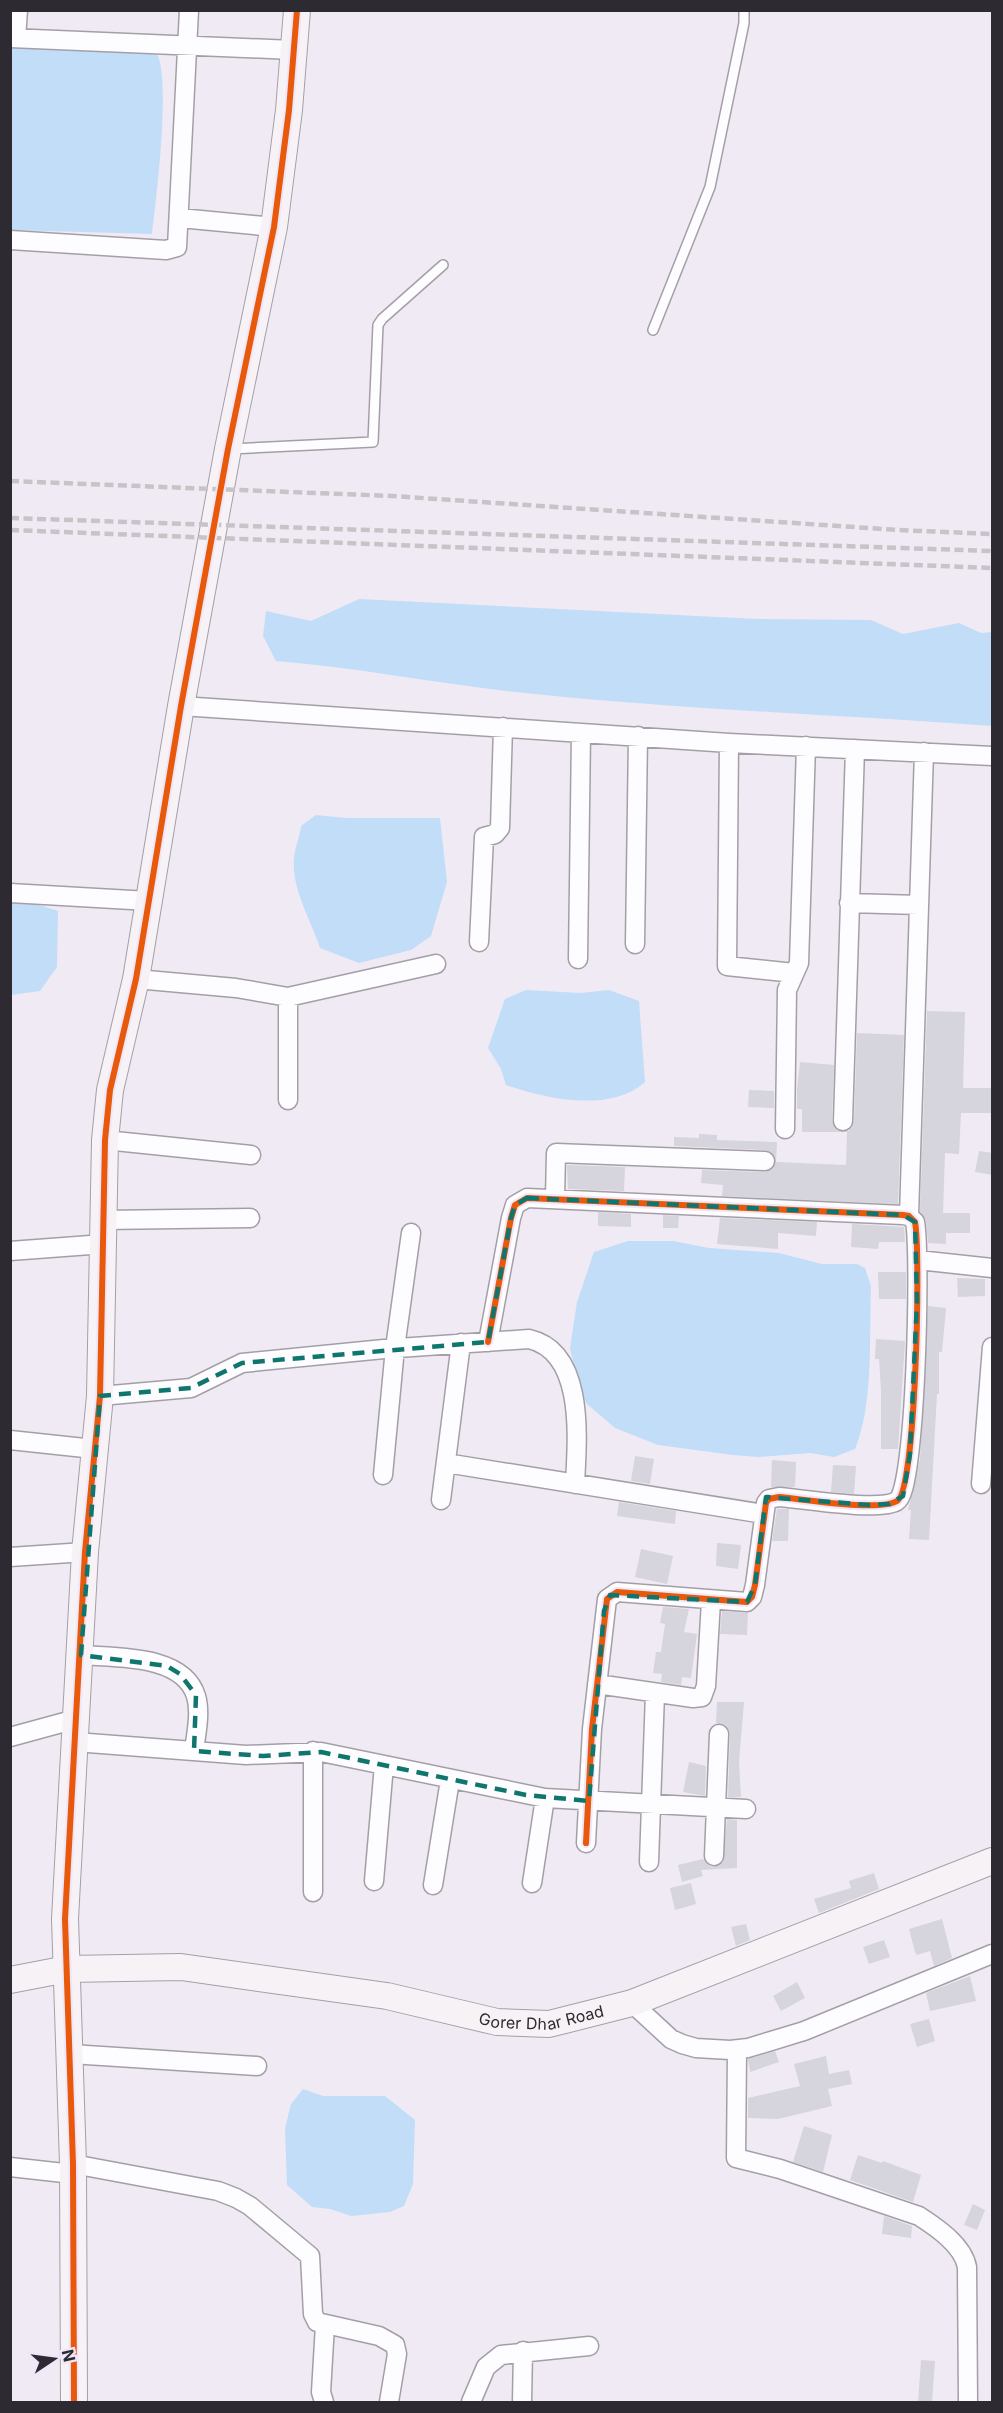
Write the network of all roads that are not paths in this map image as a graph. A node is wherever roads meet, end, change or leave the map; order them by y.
1 (18, 10) edge
2 (189, 10) edge
3 (297, 10) edge
4 (744, 10) edge
5 (13, 38) edge
6 (187, 45) junction
7 (293, 50) junction
8 (180, 218) junction
9 (274, 227) junction
10 (10, 240) edge
11 (443, 265) dead end
12 (653, 330) dead end
13 (228, 449) junction
14 (181, 706) junction
15 (503, 727) junction
16 (580, 733) junction
17 (638, 736) junction
18 (729, 743) junction
19 (806, 746) junction
20 (855, 749) junction
21 (924, 752) junction
22 (993, 756) edge
23 (10, 893) edge
24 (149, 901) junction
25 (849, 903) junction
26 (919, 905) junction
27 (479, 942) dead end
28 (635, 944) dead end
29 (579, 959) dead end
30 (436, 964) dead end
31 (794, 974) junction
32 (136, 979) junction
33 (288, 997) junction
34 (288, 1100) dead end
35 (843, 1121) dead end
36 (785, 1129) dead end
37 (105, 1140) junction
38 (251, 1155) dead end
39 (765, 1161) dead end
40 (555, 1198) junction
41 (909, 1216) junction
42 (250, 1218) dead end
43 (103, 1232) junction
44 (411, 1233) dead end
45 (10, 1251) edge
46 (918, 1260) junction
47 (993, 1268) edge
48 (488, 1341) junction
49 (461, 1343) junction
50 (993, 1347) edge
51 (394, 1348) junction
52 (992, 1352) edge
53 (100, 1396) junction
54 (10, 1440) edge
55 (94, 1449) junction
56 (446, 1463) junction
57 (383, 1475) dead end
58 (575, 1484) junction
59 (981, 1484) dead end
60 (441, 1500) dead end
61 (764, 1514) junction
62 (85, 1552) junction
63 (10, 1557) edge
64 (711, 1601) junction
65 (81, 1654) junction
66 (597, 1684) junction
67 (655, 1693) junction
68 (76, 1730) junction
69 (719, 1734) dead end
70 (10, 1737) edge
71 (194, 1751) junction
72 (313, 1751) junction
73 (384, 1765) junction
74 (450, 1780) junction
75 (545, 1798) junction
76 (589, 1801) junction
77 (653, 1804) junction
78 (715, 1807) junction
79 (746, 1809) dead end
80 (586, 1844) dead end
81 (714, 1856) dead end
82 (993, 1861) edge
83 (649, 1862) dead end
84 (374, 1881) dead end
85 (532, 1883) dead end
86 (433, 1885) dead end
87 (312, 1892) dead end
88 (993, 1954) edge
89 (67, 1969) junction
90 (10, 1980) edge
91 (632, 2003) junction
92 (737, 2050) junction
93 (71, 2055) junction
94 (257, 2066) dead end
95 (10, 2167) edge
96 (73, 2169) junction
97 (325, 2325) junction
98 (589, 2346) dead end
99 (523, 2351) junction
100 (74, 2403) edge
101 (324, 2403) edge
102 (389, 2403) edge
103 (471, 2403) edge
104 (522, 2403) edge
105 (968, 2403) edge

1 - 5 street
2 - 6 street
3 - 7 street
4 - 12 lane
5 - 6 street
6 - 7 street
6 - 8 street
7 - 9 street
8 - 9 street
8 - 10 street
9 - 13 street
11 - 13 lane
13 - 14 street
14 - 15 street
14 - 24 street
15 - 16 street
15 - 27 street
16 - 17 street
16 - 29 street
17 - 18 street
17 - 28 street
18 - 19 street
18 - 31 street
19 - 20 street
19 - 31 street
20 - 21 street
20 - 25 street
21 - 22 street
21 - 26 street
23 - 24 street
24 - 32 street
25 - 26 street
25 - 35 street
26 - 41 street
30 - 33 street
31 - 36 street
32 - 33 street
32 - 37 street
33 - 34 street
37 - 38 street
37 - 43 street
39 - 40 street
40 - 41 street
40 - 48 street
41 - 46 street
42 - 43 street
43 - 45 street
43 - 53 street
44 - 51 street
46 - 47 street
46 - 61 street
48 - 49 street
48 - 58 street
49 - 51 street
49 - 56 street
50 - 52 street
51 - 53 street
51 - 57 street
52 - 59 street
53 - 55 street
54 - 55 street
55 - 62 street
56 - 58 street
56 - 60 street
58 - 61 street
61 - 64 street
62 - 63 street
62 - 65 street
64 - 66 street
64 - 67 street
65 - 68 street
65 - 71 street
66 - 67 street
66 - 76 street
67 - 77 street
68 - 70 street
68 - 71 street
68 - 89 street
69 - 78 street
71 - 72 street
72 - 73 street
72 - 87 street
73 - 74 street
73 - 84 street
74 - 75 street
74 - 86 street
75 - 76 street
75 - 85 street
76 - 77 street
76 - 80 street
77 - 78 street
77 - 83 street
78 - 79 street
78 - 81 street
82 - 91 street, Gorer Dhar Road
88 - 92 street
89 - 90 street, Gorer Dhar Road
89 - 91 street, Gorer Dhar Road
89 - 93 street
91 - 92 street
92 - 105 street
93 - 94 street
93 - 96 street
95 - 96 street
96 - 97 street
96 - 100 street
97 - 101 street
97 - 102 street
98 - 99 street
99 - 103 street
99 - 104 street

